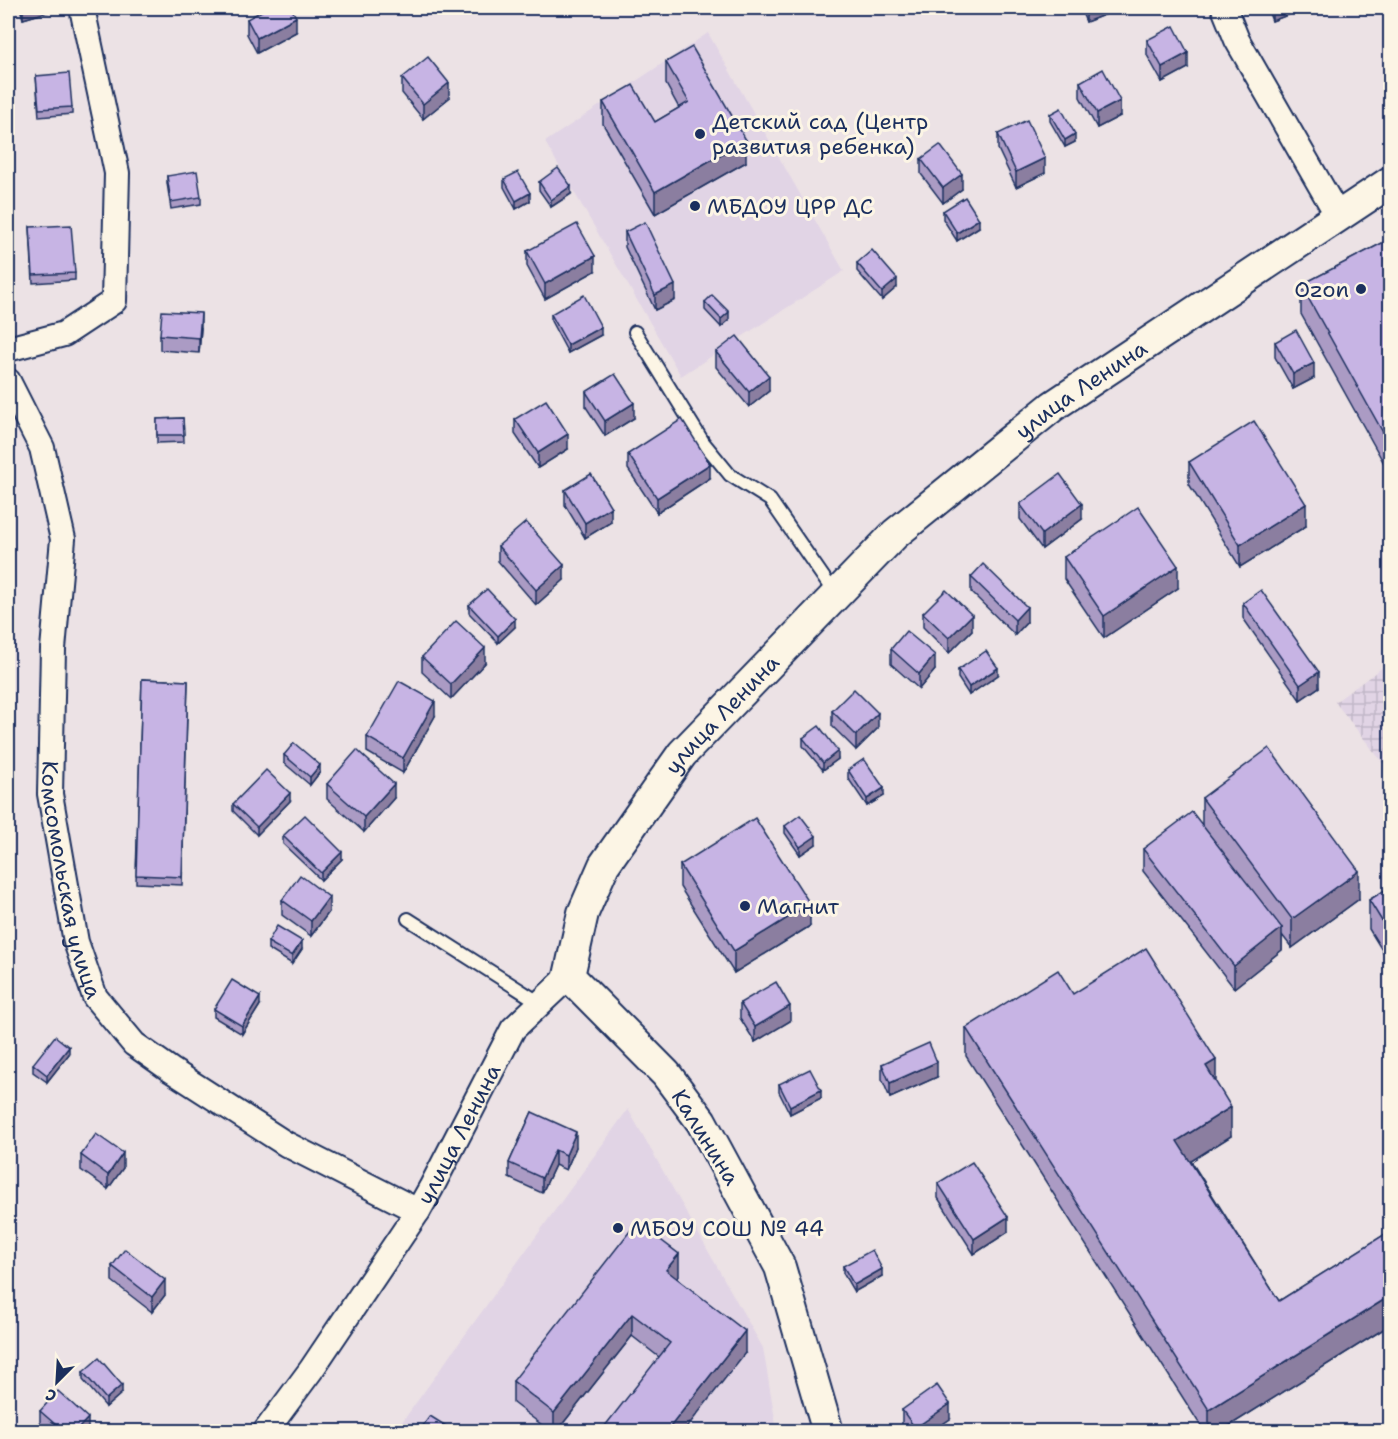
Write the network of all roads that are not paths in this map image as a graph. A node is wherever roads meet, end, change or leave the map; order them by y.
1 (82, 8) edge
2 (1224, 8) edge
3 (1390, 182) edge
4 (1338, 216) junction
5 (635, 332) dead end
6 (8, 349) edge
7 (8, 381) edge
8 (836, 595) junction
9 (408, 919) dead end
10 (569, 976) junction
11 (540, 1003) junction
12 (418, 1211) junction
13 (265, 1431) edge
14 (828, 1431) edge

1 - 6 street
2 - 4 street
3 - 4 street, улица Ленина
4 - 8 street, улица Ленина
5 - 8 lane
7 - 12 street, Комсомольская улица
8 - 10 street, улица Ленина
9 - 11 lane
10 - 11 street, улица Ленина
10 - 14 street, Калинина
11 - 12 street, улица Ленина
12 - 13 street, улица Ленина

